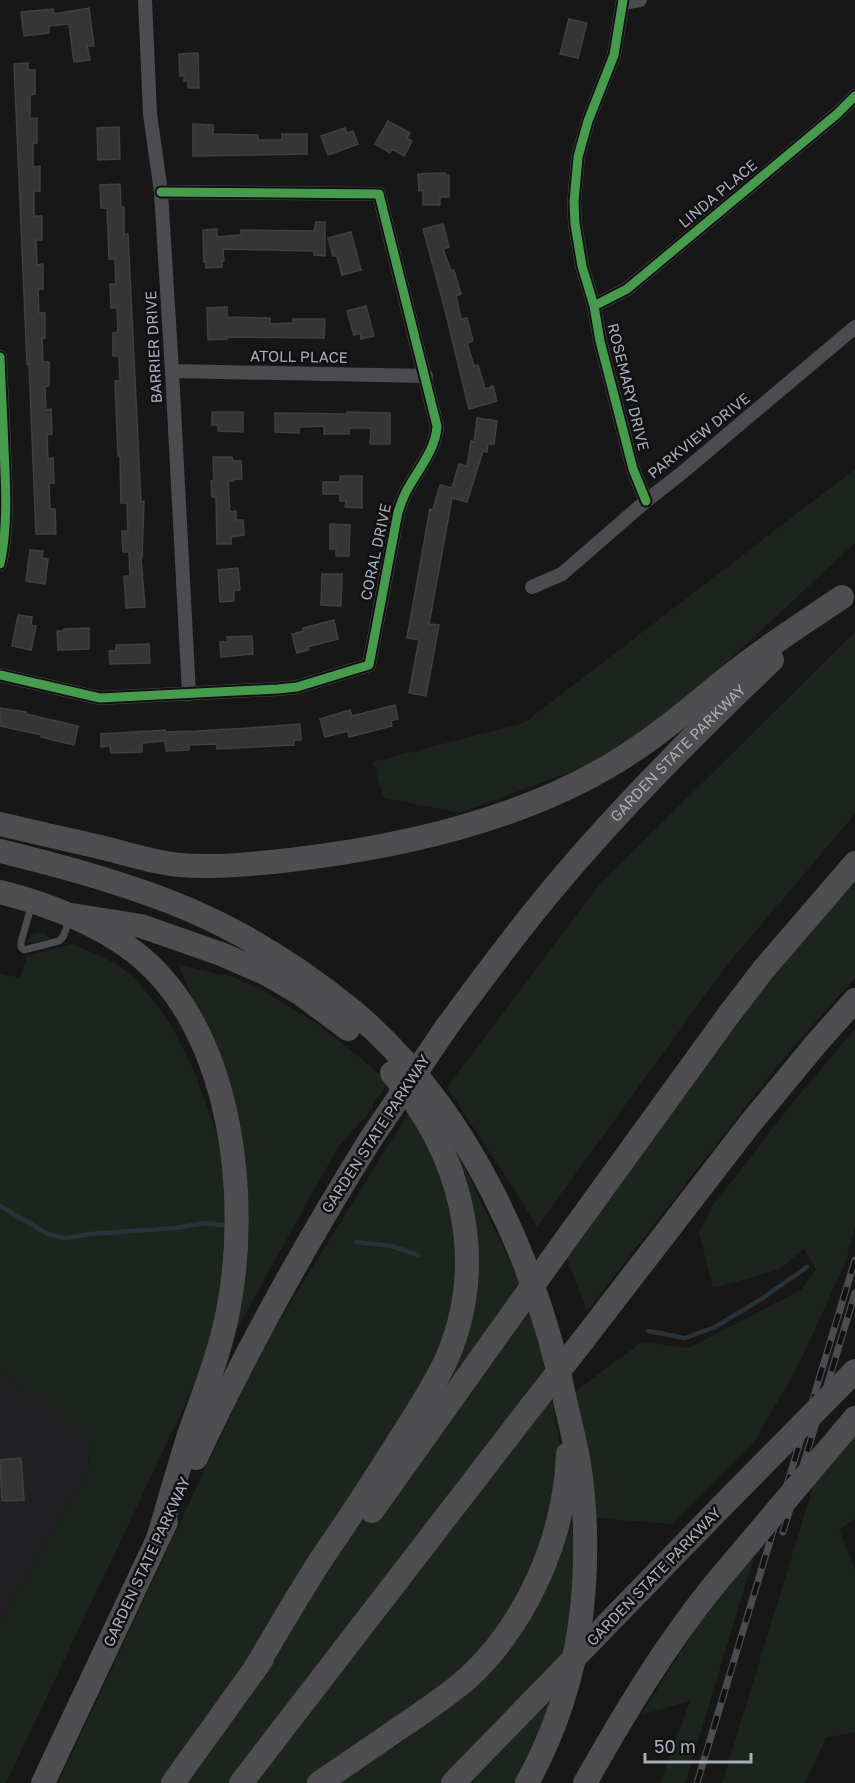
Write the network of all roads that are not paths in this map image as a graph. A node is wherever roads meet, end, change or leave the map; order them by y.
1 (145, 0) edge
2 (640, 0) edge
3 (623, 2) edge
4 (855, 96) edge
5 (161, 192) junction
6 (594, 306) junction
7 (855, 327) edge
8 (0, 357) edge
9 (172, 371) junction
10 (426, 376) junction
11 (646, 501) junction
12 (0, 564) edge
13 (532, 587) dead end
14 (849, 591) edge
15 (0, 675) edge
16 (189, 694) junction
17 (0, 824) edge
18 (0, 851) edge
19 (855, 863) edge
20 (0, 892) edge
21 (33, 901) junction
22 (72, 915) junction
23 (855, 1000) edge
24 (855, 1371) edge
25 (568, 1415) junction
26 (855, 1418) edge
27 (159, 1536) junction
28 (253, 1672) junction
29 (43, 1783) edge
30 (172, 1783) edge
31 (242, 1783) edge
32 (319, 1783) edge
33 (453, 1783) edge
34 (527, 1783) edge
35 (585, 1783) edge

1 - 5 street, BARRIER DRIVE
2 - 3 street
3 - 6 street, ROSEMARY DRIVE
4 - 6 street, LINDA PLACE
5 - 9 street, BARRIER DRIVE
5 - 10 street, CORAL DRIVE
6 - 11 street, ROSEMARY DRIVE
7 - 11 street, PARKVIEW DRIVE
8 - 12 street
9 - 10 street, ATOLL PLACE
9 - 16 street, BARRIER DRIVE
10 - 16 street, CORAL DRIVE
11 - 13 street, PARKVIEW DRIVE
14 - 17 highway
14 - 27 highway, GARDEN STATE PARKWAY, bridge
15 - 16 street, CORAL DRIVE
18 - 25 highway
19 - 28 highway, bridge
20 - 21 highway
21 - 22 highway
21 - 22 lane
22 - 27 highway
22 - 28 highway
23 - 31 highway, bridge
24 - 33 highway, GARDEN STATE PARKWAY, bridge
25 - 32 highway
25 - 34 highway
26 - 35 highway, bridge
27 - 29 highway, GARDEN STATE PARKWAY
28 - 30 highway

